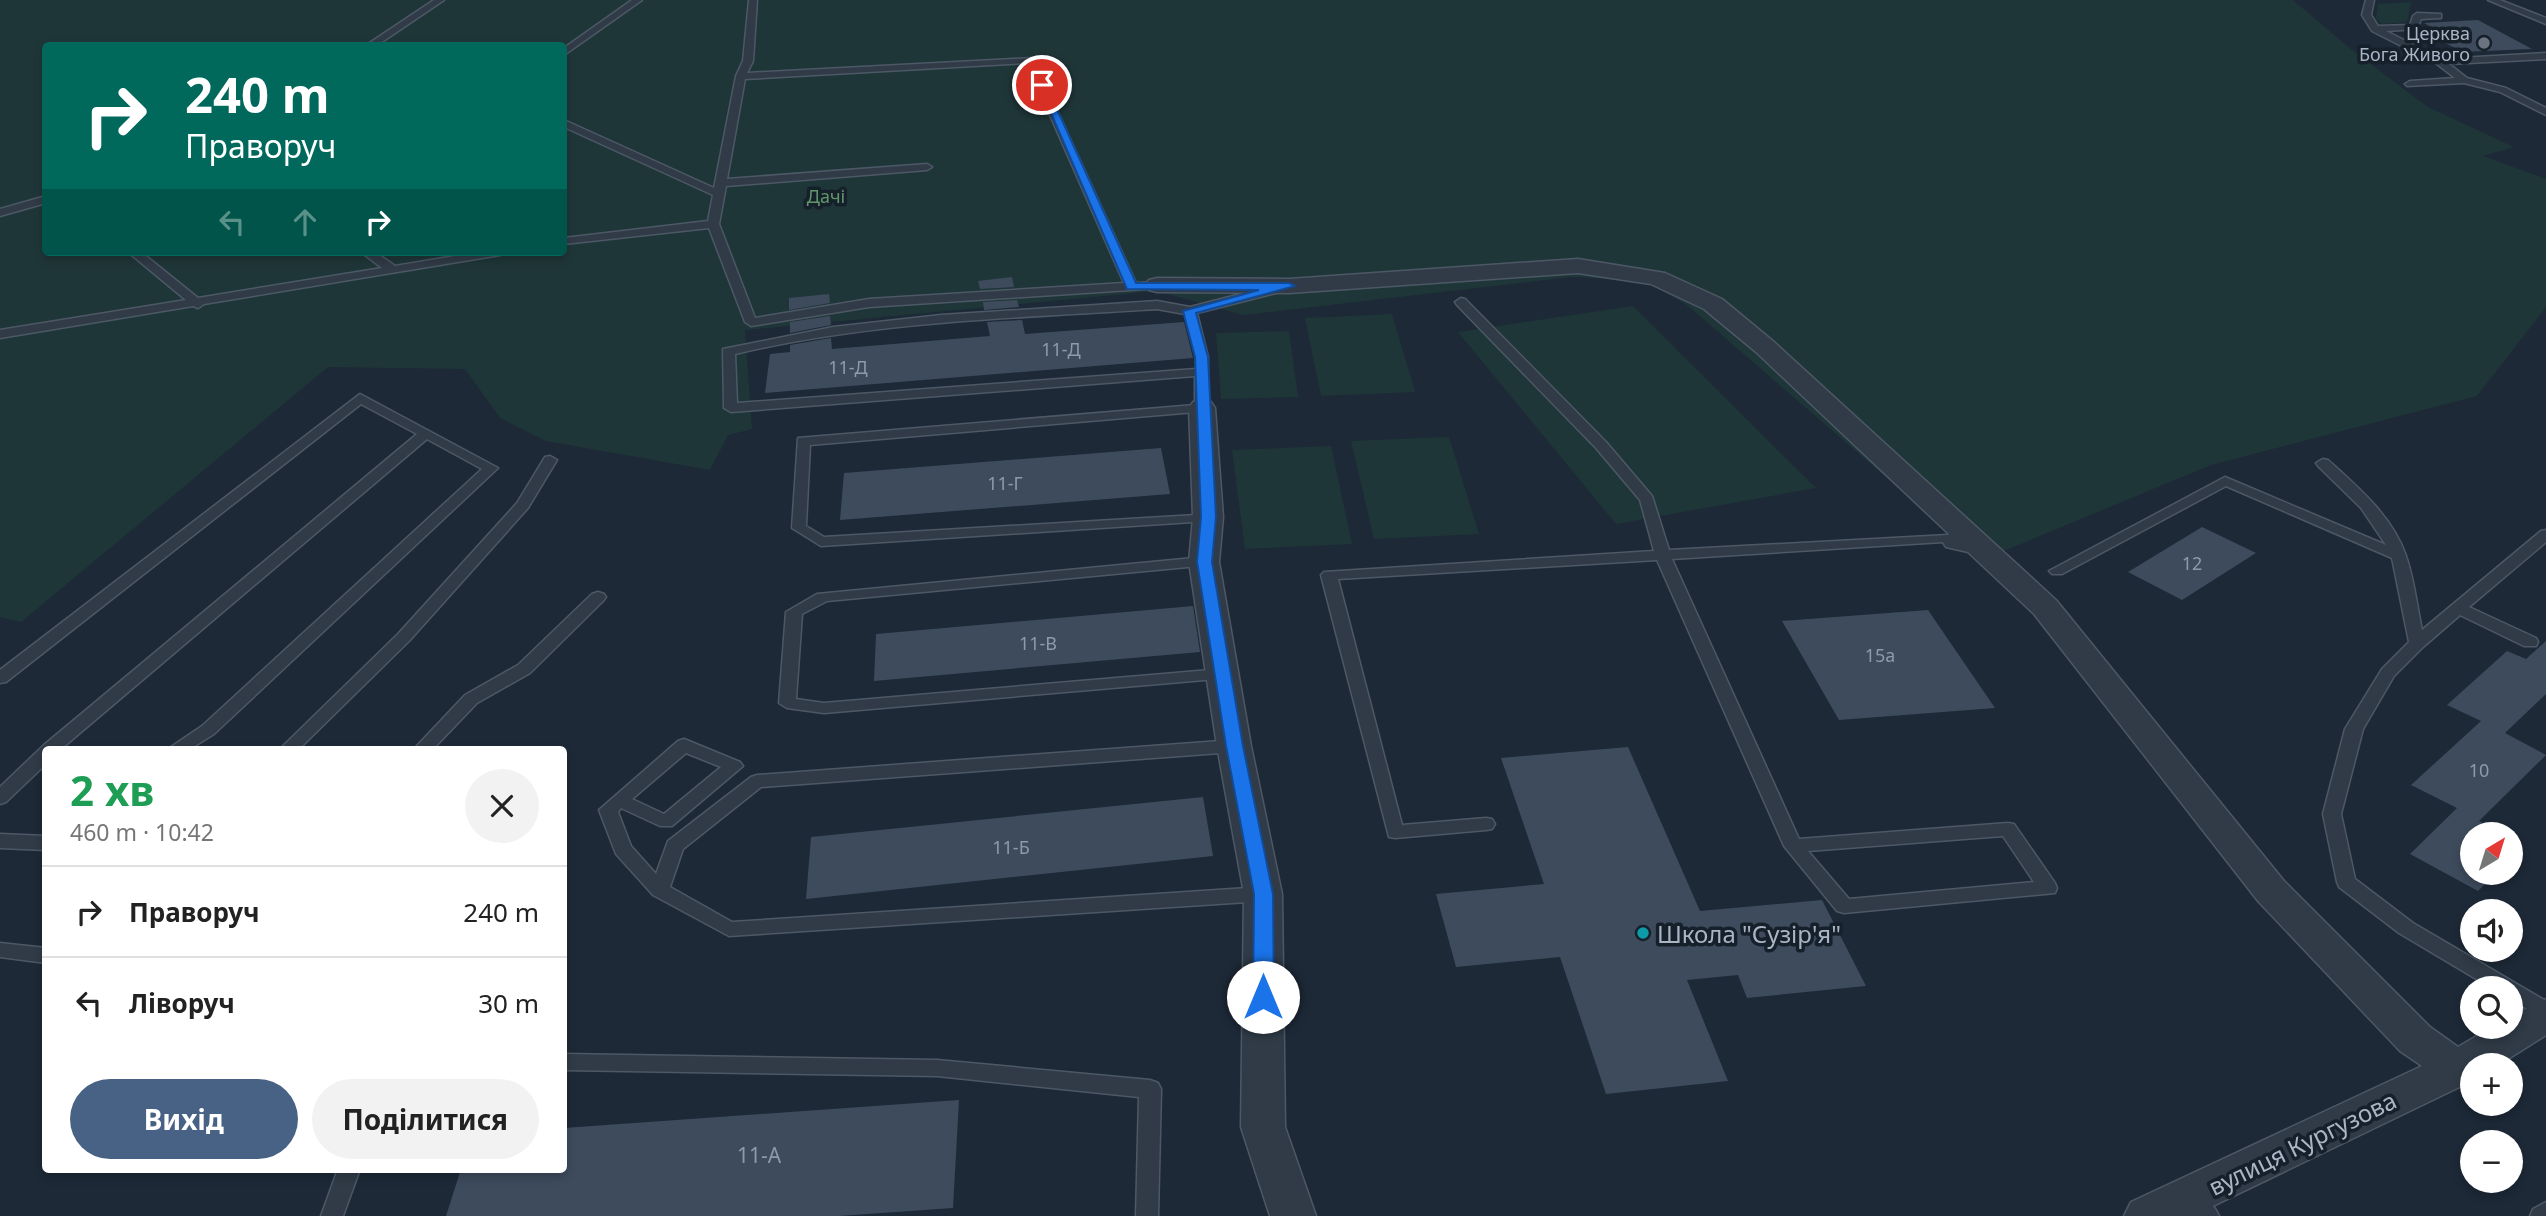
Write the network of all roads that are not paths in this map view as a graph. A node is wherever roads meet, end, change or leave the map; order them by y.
1 (440, 0) edge
2 (638, 0) edge
3 (753, 0) edge
4 (2370, 0) edge
5 (2492, 0) edge
6 (2438, 16) dead end
7 (2546, 21) edge
8 (2375, 29) junction
9 (375, 42) edge
10 (567, 50) edge
11 (2546, 56) edge
12 (2440, 62) junction
13 (741, 76) junction
14 (2464, 80) junction
15 (2410, 84) dead end
16 (2546, 112) edge
17 (567, 124) edge
18 (927, 167) dead end
19 (718, 188) junction
20 (42, 200) edge
21 (0, 213) edge
22 (713, 224) junction
23 (567, 241) edge
24 (139, 256) edge
25 (373, 256) edge
26 (476, 256) edge
27 (393, 270) junction
28 (1144, 286) junction
29 (1289, 286) junction
30 (1461, 302) dead end
31 (198, 304) junction
32 (1189, 311) junction
33 (0, 334) edge
34 (1202, 372) junction
35 (1202, 408) junction
36 (425, 434) junction
37 (550, 460) dead end
38 (2323, 463) dead end
39 (1208, 517) junction
40 (2546, 534) edge
41 (1943, 538) joint
42 (1978, 545) junction
43 (1662, 553) junction
44 (2399, 556) junction
45 (1204, 562) junction
46 (2057, 571) dead end
47 (598, 597) dead end
48 (2458, 608) junction
49 (2530, 642) dead end
50 (2417, 643) junction
51 (1222, 674) junction
52 (0, 678) edge
53 (54, 746) edge
54 (182, 746) edge
55 (292, 746) edge
56 (426, 746) edge
57 (1234, 746) junction
58 (38, 766) edge
59 (0, 798) edge
60 (619, 800) junction
61 (1486, 824) dead end
62 (0, 841) edge
63 (42, 843) edge
64 (1793, 846) junction
65 (660, 890) junction
66 (1264, 894) junction
67 (0, 950) edge
68 (42, 955) edge
69 (2489, 976) edge
70 (2523, 997) edge
71 (2546, 1013) edge
72 (567, 1062) edge
73 (2457, 1069) junction
74 (348, 1173) edge
75 (2199, 1207) edge
76 (2546, 1212) edge
77 (332, 1216) edge
78 (1147, 1216) edge
79 (1293, 1216) edge
80 (2147, 1216) edge
81 (2541, 1216) edge

1 - 9 lane
2 - 10 lane
3 - 13 lane
4 - 8 lane
5 - 7 lane
6 - 8 lane
8 - 12 lane
11 - 12 lane
12 - 14 lane
13 - 19 lane
13 - 28 lane
14 - 15 lane
14 - 16 lane
17 - 19 lane
18 - 19 lane
19 - 22 lane
20 - 21 lane
22 - 23 lane
22 - 28 lane
24 - 31 lane
25 - 27 lane
26 - 27 lane
27 - 31 lane
28 - 29 street
29 - 32 lane
29 - 42 street
30 - 43 lane
31 - 33 lane
32 - 34 lane
32 - 34 lane
34 - 35 lane
35 - 39 street
35 - 39 lane
36 - 52 lane
36 - 53 lane
36 - 54 lane
37 - 55 lane
38 - 44 lane
39 - 45 street
40 - 48 lane
41 - 42 street
41 - 43 lane
42 - 73 street
43 - 61 lane
43 - 64 lane
44 - 46 lane
44 - 50 lane
45 - 51 street
45 - 51 lane
47 - 56 lane
48 - 49 lane
48 - 50 lane
50 - 69 lane
51 - 57 street
57 - 65 lane
57 - 66 street
58 - 59 lane
60 - 60 lane
60 - 65 lane
62 - 63 lane
64 - 64 lane
65 - 66 lane
66 - 79 street
67 - 68 lane
70 - 71 lane
71 - 73 street, вулиця Кургузова
72 - 78 lane
73 - 75 street, вулиця Кургузова
74 - 77 lane
75 - 80 street, вулиця Кургузова
76 - 81 lane

